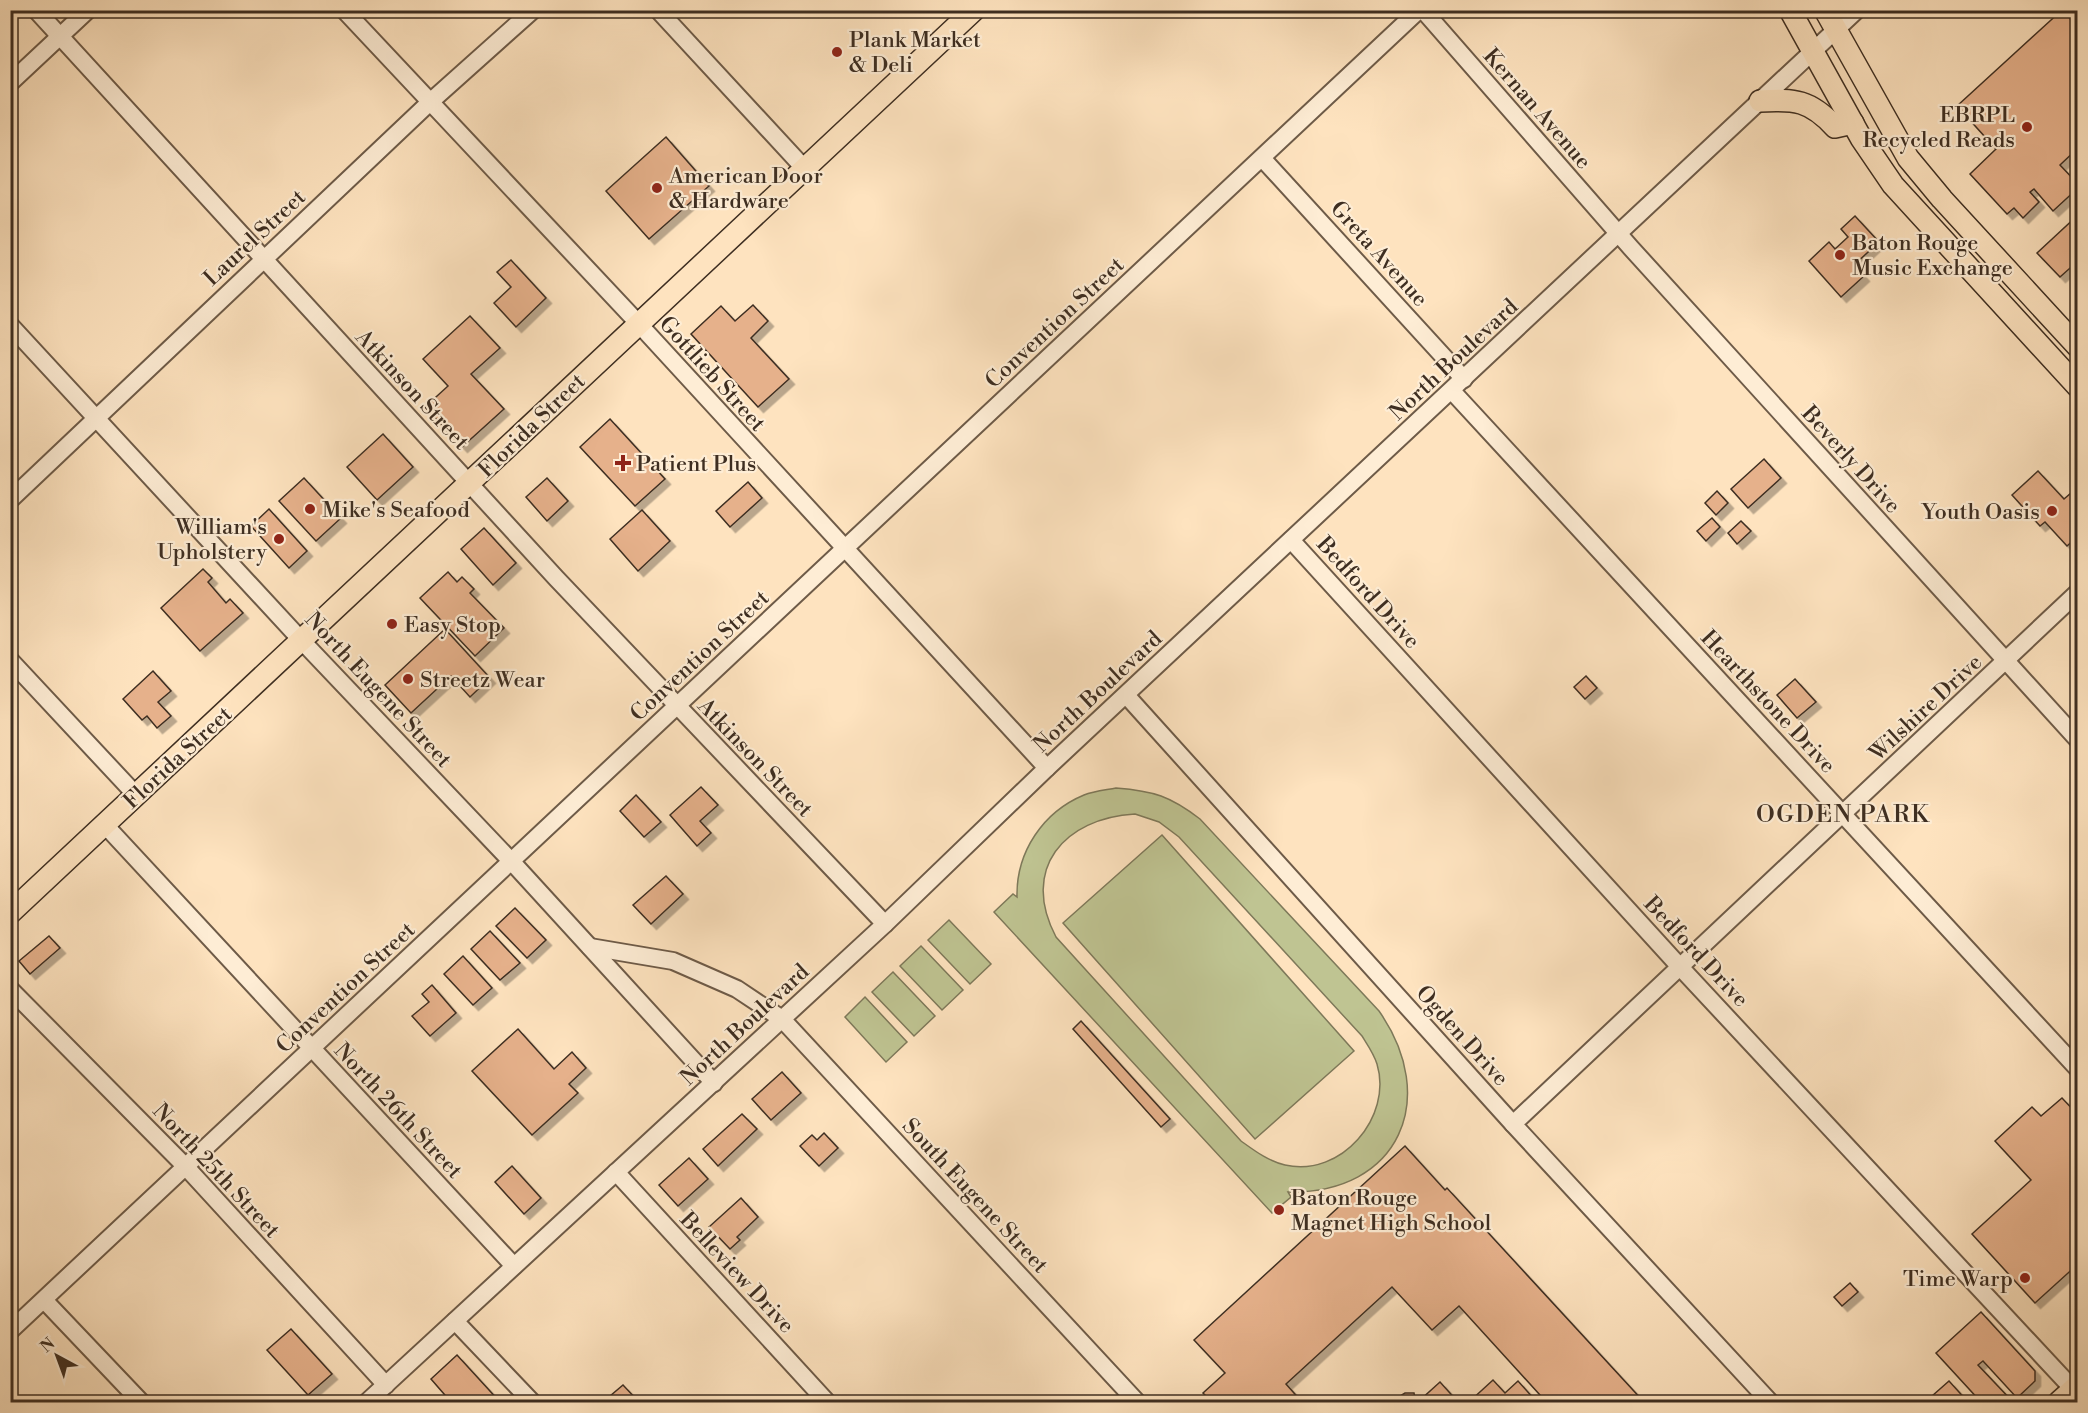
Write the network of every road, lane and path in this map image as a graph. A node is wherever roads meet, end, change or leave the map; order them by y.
1 (36, 10) edge
2 (88, 10) edge
3 (344, 10) edge
4 (533, 10) edge
5 (658, 10) edge
6 (1419, 10) edge
7 (1423, 10) edge
8 (1790, 10) edge
9 (1825, 10) edge
10 (1857, 10) edge
11 (970, 12) edge
12 (1836, 30) junction
13 (60, 36) junction
14 (1812, 52) junction
15 (10, 83) edge
16 (1760, 101) junction
17 (429, 103) junction
18 (1853, 123) junction
19 (1262, 158) junction
20 (804, 168) junction
21 (1619, 234) junction
22 (263, 259) junction
23 (638, 324) junction
24 (10, 325) edge
25 (2078, 347) edge
26 (1458, 385) junction
27 (2078, 387) edge
28 (98, 417) junction
29 (469, 484) junction
30 (10, 500) edge
31 (1291, 540) junction
32 (844, 549) junction
33 (2078, 592) edge
34 (302, 641) junction
35 (10, 660) edge
36 (2005, 662) junction
37 (1126, 695) junction
38 (676, 707) junction
39 (2078, 740) edge
40 (1047, 768) junction
41 (136, 795) junction
42 (1843, 814) junction
43 (105, 825) junction
44 (512, 862) junction
45 (10, 913) edge
46 (885, 924) junction
47 (590, 947) junction
48 (1681, 968) junction
49 (10, 989) edge
50 (782, 1019) junction
51 (311, 1050) junction
52 (2078, 1069) edge
53 (714, 1083) junction
54 (1513, 1124) junction
55 (186, 1167) junction
56 (615, 1173) junction
57 (514, 1266) junction
58 (45, 1300) junction
59 (455, 1321) junction
60 (10, 1331) edge
61 (386, 1385) junction
62 (2070, 1392) edge
63 (141, 1402) edge
64 (367, 1402) edge
65 (532, 1402) edge
66 (827, 1402) edge
67 (1137, 1402) edge
68 (1770, 1402) edge

1 - 13 street, Atkinson Street
2 - 13 street
3 - 17 street, Gottlieb Street
4 - 17 street, Laurel Street
5 - 20 street
6 - 19 street, Convention Street
7 - 21 street, Kernan Avenue
8 - 14 main road
9 - 12 main road
10 - 12 street, North Boulevard
11 - 20 main road, Florida Street
12 - 14 street, North Boulevard
12 - 25 main road
13 - 15 street
13 - 22 street, Atkinson Street
14 - 16 street, North Boulevard
14 - 18 main road
16 - 18 main road
16 - 21 street, North Boulevard
17 - 22 street, Laurel Street
17 - 23 street, Gottlieb Street
18 - 27 main road
19 - 26 street, Greta Avenue
19 - 32 street, Convention Street
20 - 23 main road, Florida Street
21 - 26 street, North Boulevard
21 - 36 street, Beverly Drive
22 - 28 street, Laurel Street
22 - 29 street, Atkinson Street
23 - 29 main road, Florida Street
23 - 32 street, Gottlieb Street
24 - 28 street, North Eugene Street
26 - 31 street, North Boulevard
26 - 42 street, Hearthstone Drive
28 - 30 street, Laurel Street
28 - 34 street, North Eugene Street
29 - 34 main road, Florida Street
29 - 38 street, Atkinson Street
31 - 37 street, North Boulevard
31 - 48 street, Bedford Drive
32 - 38 street, Convention Street
32 - 40 street, Gottlieb Street
33 - 36 street, Wilshire Drive
34 - 41 main road, Florida Street
34 - 44 street, North Eugene Street
35 - 41 street
36 - 39 street, Beverly Drive
36 - 42 street, Wilshire Drive
37 - 40 street, North Boulevard
37 - 54 street, Ogden Drive
38 - 44 street, Convention Street
38 - 46 street, Atkinson Street
40 - 46 street, North Boulevard
41 - 43 main road, Florida Street
42 - 48 street, Wilshire Drive
42 - 52 street, Hearthstone Drive
43 - 45 main road, Florida Street
43 - 51 street, North 26th Street
44 - 47 street, North Eugene Street
44 - 51 street, Convention Street
46 - 50 street, North Boulevard
47 - 50 street, South Eugene Street
47 - 53 street, North Eugene Street
48 - 54 street, Wilshire Drive
48 - 62 street, Bedford Drive
49 - 55 street, North 25th Street
50 - 53 street, North Boulevard
50 - 67 street, South Eugene Street
51 - 55 street, Convention Street
51 - 57 street, North 26th Street
53 - 56 street, North Boulevard
54 - 68 street, Ogden Drive
55 - 58 street, Convention Street
55 - 61 street, North 25th Street
56 - 57 street, North Boulevard
56 - 66 street, Belleview Drive
57 - 59 street, North Boulevard
58 - 60 street, Convention Street
58 - 63 street
59 - 61 street, North Boulevard
59 - 65 street
61 - 64 street, North Boulevard

